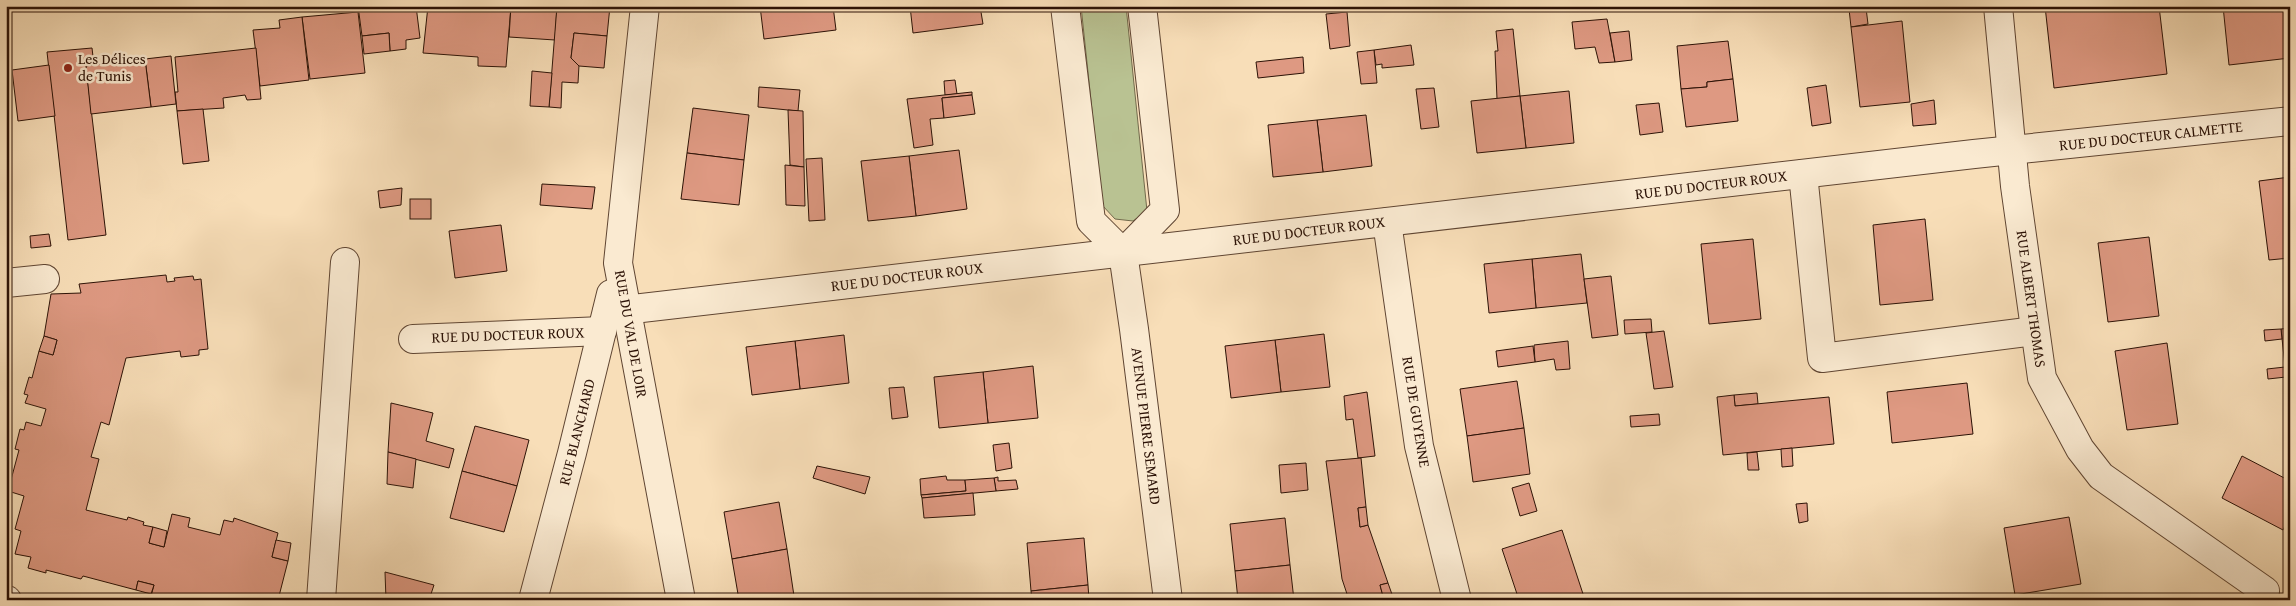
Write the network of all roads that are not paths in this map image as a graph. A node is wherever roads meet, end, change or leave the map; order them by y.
1 (645, 6) edge
2 (1065, 6) edge
3 (1142, 6) edge
4 (1998, 6) edge
5 (2290, 121) edge
6 (2012, 150) junction
7 (1803, 174) junction
8 (1387, 222) junction
9 (1123, 252) junction
10 (345, 262) dead end
11 (45, 279) dead end
12 (6, 283) edge
13 (612, 318) junction
14 (2035, 331) junction
15 (413, 339) dead end
16 (320, 600) edge
17 (533, 600) edge
18 (681, 600) edge
19 (1168, 600) edge
20 (1456, 600) edge
21 (2263, 600) edge

1 - 13 street, RUE DU VAL DE LOIR
2 - 9 street
3 - 9 street
4 - 6 street, RUE ALBERT THOMAS
5 - 6 street, RUE DU DOCTEUR CALMETTE
6 - 7 street, RUE DU DOCTEUR ROUX
6 - 14 street, RUE ALBERT THOMAS
7 - 8 street, RUE DU DOCTEUR ROUX
7 - 14 street
8 - 9 street, RUE DU DOCTEUR ROUX
8 - 20 street, RUE DE GUYENNE
9 - 13 street, RUE DU DOCTEUR ROUX
9 - 19 street, AVENUE PIERRE SEMARD
10 - 16 street
11 - 12 street
13 - 15 street, RUE DU DOCTEUR ROUX
13 - 17 street, RUE BLANCHARD
13 - 18 street, RUE DU VAL DE LOIR
14 - 21 street, RUE ALBERT THOMAS

